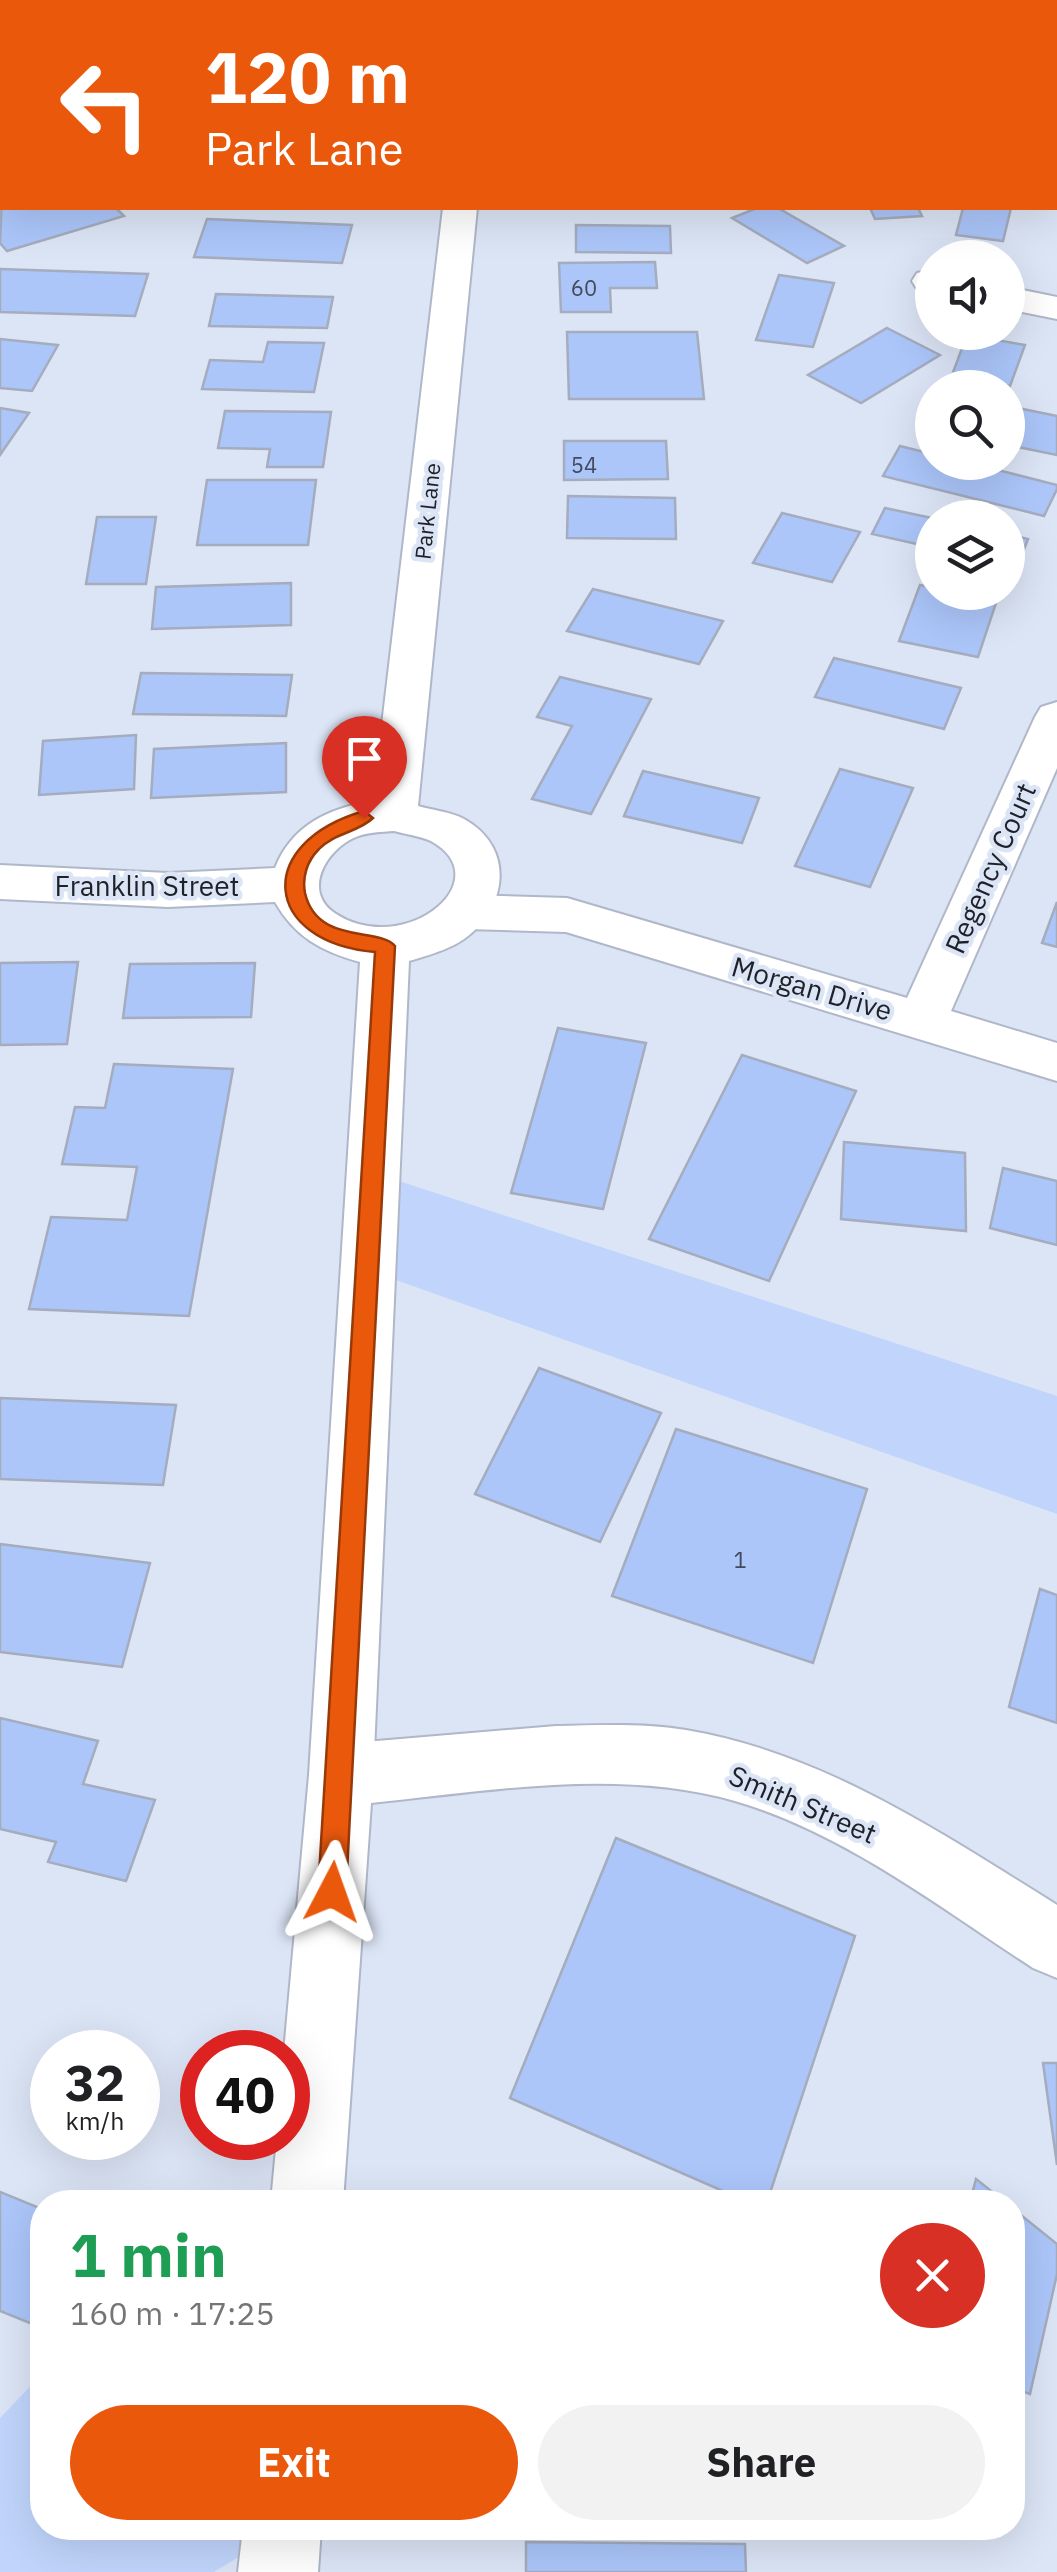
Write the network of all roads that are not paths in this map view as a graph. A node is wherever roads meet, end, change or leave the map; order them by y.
1 (460, 210) edge
2 (1025, 301) edge
3 (1057, 308) edge
4 (1057, 717) edge
5 (394, 816) junction
6 (470, 848) junction
7 (0, 882) edge
8 (294, 884) junction
9 (467, 912) junction
10 (567, 915) junction
11 (385, 946) junction
12 (922, 1020) junction
13 (1057, 1062) edge
14 (341, 1775) junction
15 (1057, 1944) edge
16 (309, 2190) edge
17 (281, 2540) edge
18 (278, 2572) edge

1 - 5 street, Park Lane
2 - 3 street
4 - 12 street, Regency Court
5 - 6 street
5 - 8 street
6 - 9 street
6 - 10 street, Morgan Drive
7 - 8 street, Franklin Street
8 - 11 street
9 - 10 street, Morgan Drive
9 - 11 street
10 - 12 street, Morgan Drive
11 - 14 street
12 - 13 street, Morgan Drive
14 - 15 street, Smith Street
14 - 16 street
17 - 18 street

